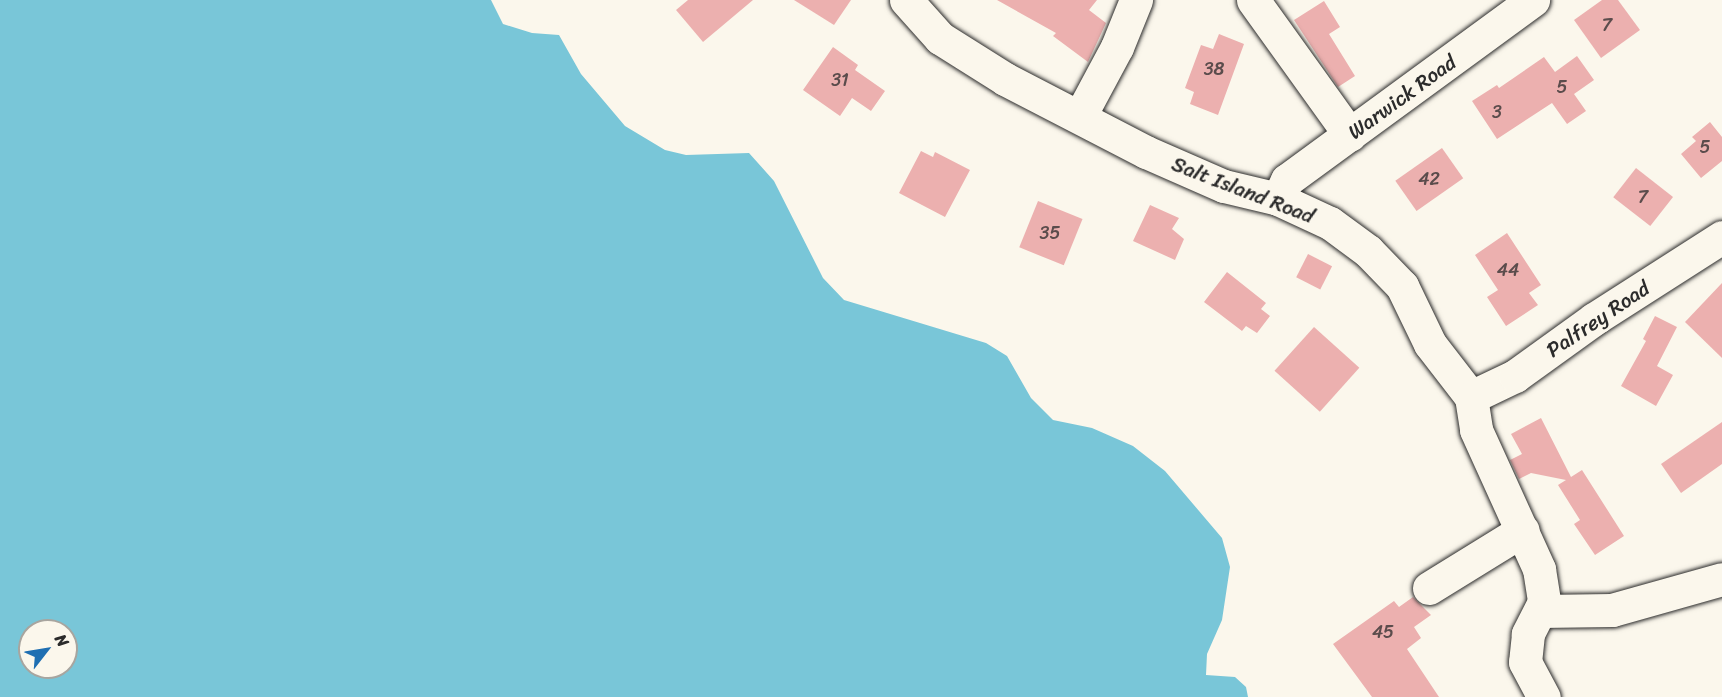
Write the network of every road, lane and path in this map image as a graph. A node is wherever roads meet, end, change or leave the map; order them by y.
1 (906, 0) edge
2 (1136, 0) edge
3 (1253, 0) edge
4 (1533, 0) edge
5 (1080, 116) junction
6 (1350, 135) junction
7 (1278, 199) junction
8 (1722, 237) edge
9 (1471, 398) junction
10 (1523, 530) junction
11 (1722, 579) edge
12 (1429, 588) dead end
13 (1540, 611) junction
14 (1544, 697) edge

1 - 5 street, Salt Island Road
2 - 5 street
3 - 6 street
4 - 6 street, Warwick Road
5 - 7 street, Salt Island Road
6 - 7 street, Warwick Road
7 - 9 street, Salt Island Road
8 - 9 street, Palfrey Road
9 - 10 street, Salt Island Road
10 - 12 street
10 - 13 street, Salt Island Road
11 - 13 street
13 - 14 street, Salt Island Road

